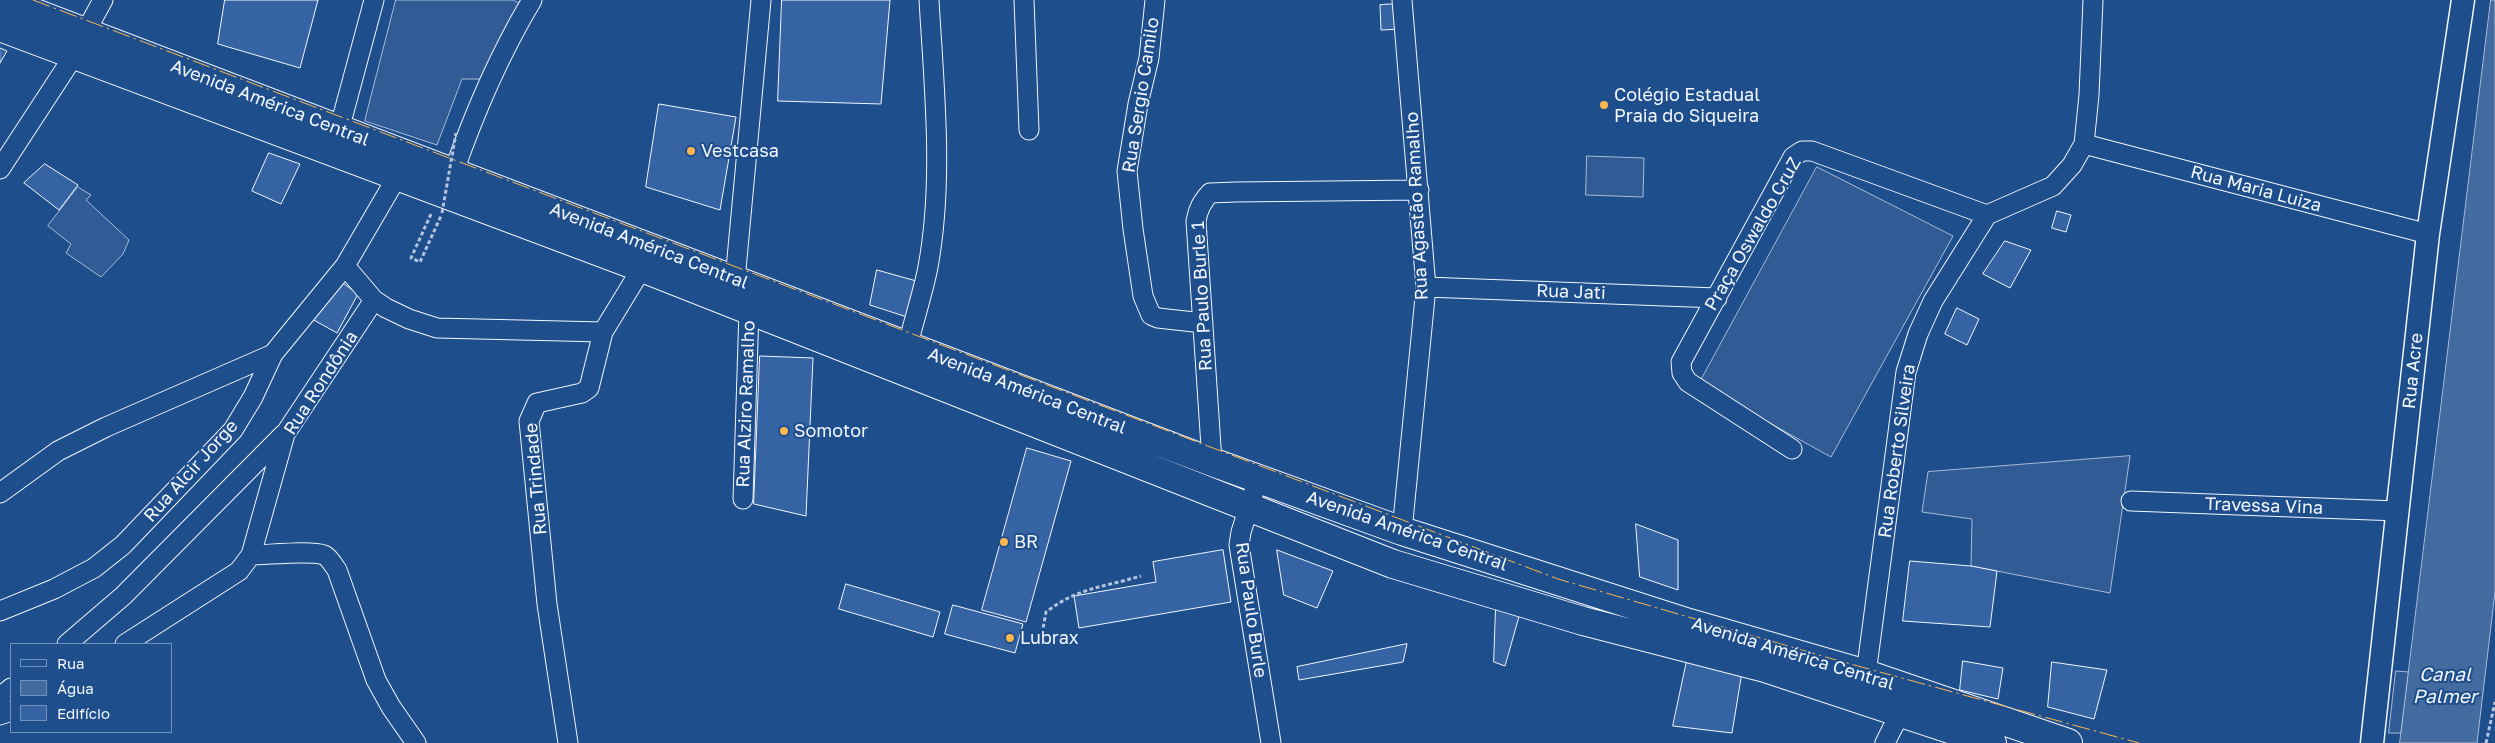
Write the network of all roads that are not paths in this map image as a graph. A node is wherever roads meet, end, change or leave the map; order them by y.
1 (1, 0) edge
2 (103, 0) edge
3 (374, 0) edge
4 (532, 0) edge
5 (761, 0) edge
6 (930, 0) edge
7 (1024, 0) edge
8 (1156, 0) edge
9 (1402, 0) edge
10 (2092, 0) edge
11 (2463, 0) edge
12 (0, 27) edge
13 (80, 43) junction
14 (339, 130) junction
15 (1029, 130) dead end
16 (2084, 144) junction
17 (0, 169) edge
18 (397, 177) junction
19 (1418, 190) junction
20 (445, 192) junction
21 (1987, 215) junction
22 (2428, 234) junction
23 (345, 266) junction
24 (642, 268) junction
25 (736, 280) junction
26 (1426, 287) junction
27 (1717, 298) junction
28 (374, 300) junction
29 (750, 310) junction
30 (1203, 323) junction
31 (603, 332) junction
32 (908, 345) junction
33 (273, 354) junction
34 (285, 434) junction
35 (1792, 449) dead end
36 (1212, 462) junction
37 (1258, 479) junction
38 (0, 493) edge
39 (743, 499) dead end
40 (2131, 501) dead end
41 (1248, 507) junction
42 (2398, 511) junction
43 (1402, 531) junction
44 (251, 555) junction
45 (0, 611) edge
46 (68, 643) edge
47 (127, 643) edge
48 (1866, 674) junction
49 (10, 689) edge
50 (0, 697) edge
51 (1901, 711) junction
52 (416, 743) edge
53 (568, 743) edge
54 (1271, 743) edge
55 (1885, 743) edge
56 (1992, 743) edge
57 (2068, 743) edge
58 (2372, 743) edge

1 - 13 highway, Avenida América Central
2 - 13 street
3 - 14 street
4 - 20 street
5 - 25 street
6 - 32 street
7 - 15 street
8 - 30 street, Rua Sergio Camilo
9 - 19 street, Rua Agastão Ramalho
10 - 16 street
11 - 22 street, Rua Acre
12 - 13 highway, Avenida América Central
13 - 14 highway, Avenida América Central
13 - 17 street
13 - 18 highway, Avenida América Central
14 - 20 highway, Avenida América Central
16 - 21 street
16 - 22 street, Rua Maria Luiza
18 - 20 highway, Avenida América Central
18 - 23 street, Rua Alcir Jorge
19 - 26 street, Rua Agastão Ramalho
19 - 30 street, Rua Paulo Burle 1
20 - 24 highway, Avenida América Central
20 - 25 highway, Avenida América Central
21 - 27 street, Praça Oswaldo CruZ
21 - 48 street, Rua Roberto Silveira
22 - 42 street, Rua Acre
23 - 28 street
23 - 33 street, Rua Alcir Jorge
24 - 29 highway, Avenida América Central
24 - 31 street, Rua Trindade
25 - 32 highway, Avenida América Central
26 - 27 street, Rua Jati
26 - 43 street, Rua Agastão Ramalho
27 - 35 street, Praça Oswaldo CruZ
28 - 31 street
28 - 34 street, Rua Rondônia
29 - 39 street, Rua Alziro Ramalho
29 - 41 highway, Avenida América Central
30 - 36 street, Rua Paulo Burle 1
31 - 53 street, Rua Trindade
32 - 36 highway, Avenida América Central
33 - 38 street
33 - 45 street, Rua Alcir Jorge
34 - 44 street, Rua Rondônia
34 - 46 street
36 - 37 highway, Avenida América Central
37 - 41 street, Rua Paulo Burle
37 - 43 highway, Avenida América Central
40 - 42 street, Travessa Vina
41 - 51 highway, Avenida América Central
41 - 54 street, Rua Paulo Burle
42 - 58 street, Rua Acre
43 - 48 highway, Avenida América Central
44 - 47 street, Rua Rondônia
44 - 52 street
48 - 57 highway, Avenida América Central
49 - 50 street
51 - 55 street
51 - 56 highway, Avenida América Central

